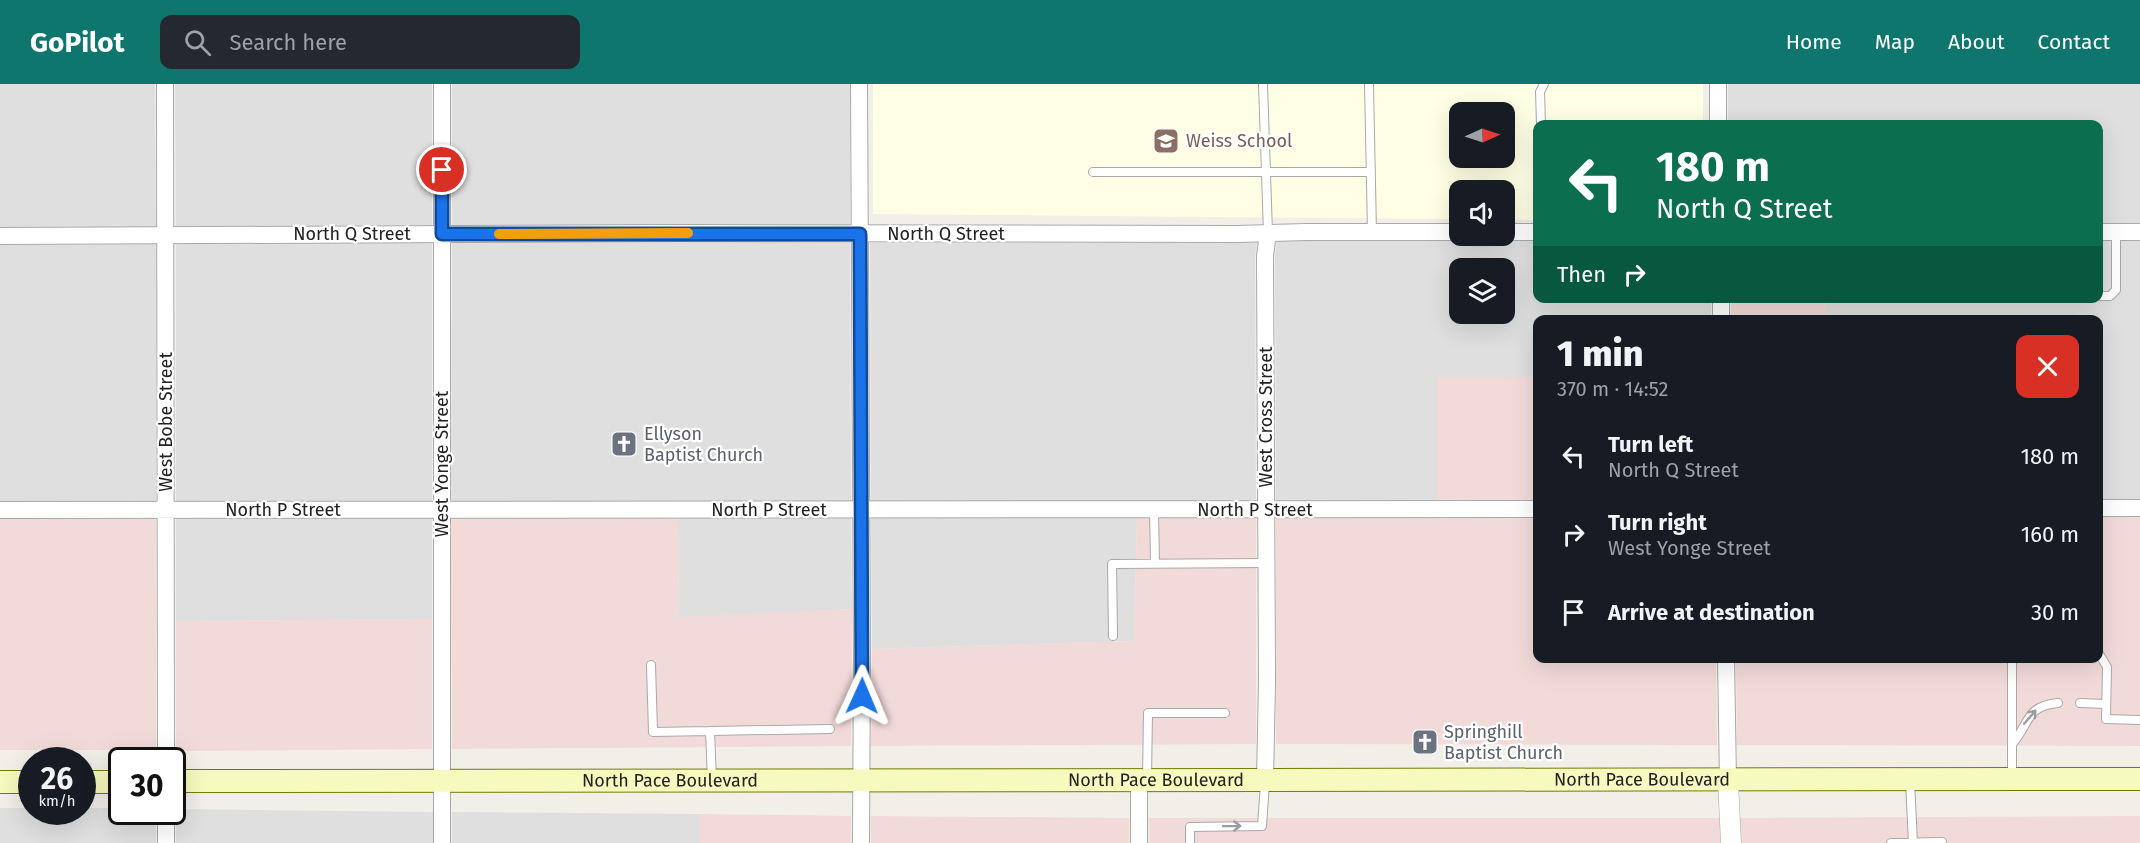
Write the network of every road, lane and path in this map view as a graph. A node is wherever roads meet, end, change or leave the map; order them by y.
1 (165, 84) edge
2 (442, 84) edge
3 (860, 84) edge
4 (1263, 84) edge
5 (1370, 84) edge
6 (1544, 84) edge
7 (1718, 84) edge
8 (1541, 120) edge
9 (1719, 120) edge
10 (1093, 172) dead end
11 (1266, 172) junction
12 (1369, 172) junction
13 (1372, 232) junction
14 (1449, 232) edge
15 (1515, 232) edge
16 (1533, 232) edge
17 (2103, 232) edge
18 (2116, 232) junction
19 (2140, 232) edge
20 (1268, 233) junction
21 (442, 234) junction
22 (860, 234) junction
23 (0, 236) edge
24 (166, 236) junction
25 (2103, 296) edge
26 (2103, 508) edge
27 (2140, 508) edge
28 (1533, 509) edge
29 (0, 510) edge
30 (166, 510) junction
31 (441, 510) junction
32 (861, 510) junction
33 (1154, 510) junction
34 (1266, 510) junction
35 (1155, 563) junction
36 (1266, 563) junction
37 (1113, 636) dead end
38 (2103, 661) edge
39 (1726, 663) edge
40 (2012, 663) edge
41 (651, 665) dead end
42 (2058, 703) dead end
43 (2080, 703) dead end
44 (2106, 704) junction
45 (1225, 714) dead end
46 (2140, 720) edge
47 (830, 729) dead end
48 (710, 731) junction
49 (2012, 744) junction
50 (166, 747) edge
51 (2140, 779) edge
52 (861, 780) junction
53 (1265, 780) junction
54 (1910, 780) junction
55 (2012, 780) junction
56 (442, 781) junction
57 (712, 781) junction
58 (1143, 781) junction
59 (1728, 781) junction
60 (0, 782) edge
61 (18, 782) edge
62 (186, 782) edge
63 (166, 825) edge
64 (1942, 842) edge
65 (166, 843) edge
66 (442, 843) edge
67 (861, 843) edge
68 (1139, 843) edge
69 (1190, 843) edge
70 (1731, 843) edge
71 (1891, 843) edge
72 (1913, 843) edge

1 - 24 street, West Bobe Street
2 - 21 street, West Yonge Street
3 - 22 street
4 - 11 lane
5 - 12 lane
6 - 8 lane
7 - 9 street
10 - 11 lane
11 - 12 lane
11 - 20 lane
12 - 13 lane
13 - 14 street, North Q Street
13 - 20 street, North Q Street
15 - 16 street
17 - 18 street
18 - 19 street
18 - 25 lane
20 - 22 street, North Q Street
20 - 34 street, West Cross Street
21 - 22 street, North Q Street
21 - 24 street, North Q Street
21 - 31 street, West Yonge Street
22 - 32 street
23 - 24 street, North Q Street
24 - 30 street, West Bobe Street
26 - 27 street
28 - 34 street, North P Street
29 - 30 street, North P Street
30 - 31 street, North P Street
30 - 50 street, West Bobe Street
31 - 32 street, North P Street
31 - 56 street, West Yonge Street
32 - 33 street, North P Street
32 - 52 street
33 - 34 street, North P Street
33 - 35 lane
34 - 36 street, West Cross Street
35 - 36 lane
35 - 37 lane
36 - 53 street, West Cross Street
38 - 44 lane
39 - 59 street
40 - 49 lane
41 - 48 lane
49 -> 42 lane
43 - 44 lane
44 - 46 lane
45 - 58 lane
47 - 48 lane
48 - 57 lane
49 - 55 lane
51 - 55 main road, North Pace Boulevard
52 - 57 main road, North Pace Boulevard
52 - 58 main road, North Pace Boulevard
52 - 67 street
53 - 58 main road, North Pace Boulevard
53 - 59 main road, North Pace Boulevard
69 -> 53 lane
54 - 55 main road, North Pace Boulevard
54 - 59 main road, North Pace Boulevard
54 - 72 lane
56 - 57 main road, North Pace Boulevard
56 - 62 main road, North Pace Boulevard
56 - 66 street, West Yonge Street
58 - 68 street
59 - 70 street
60 - 61 main road
63 - 65 street
64 - 72 lane
71 - 72 lane

